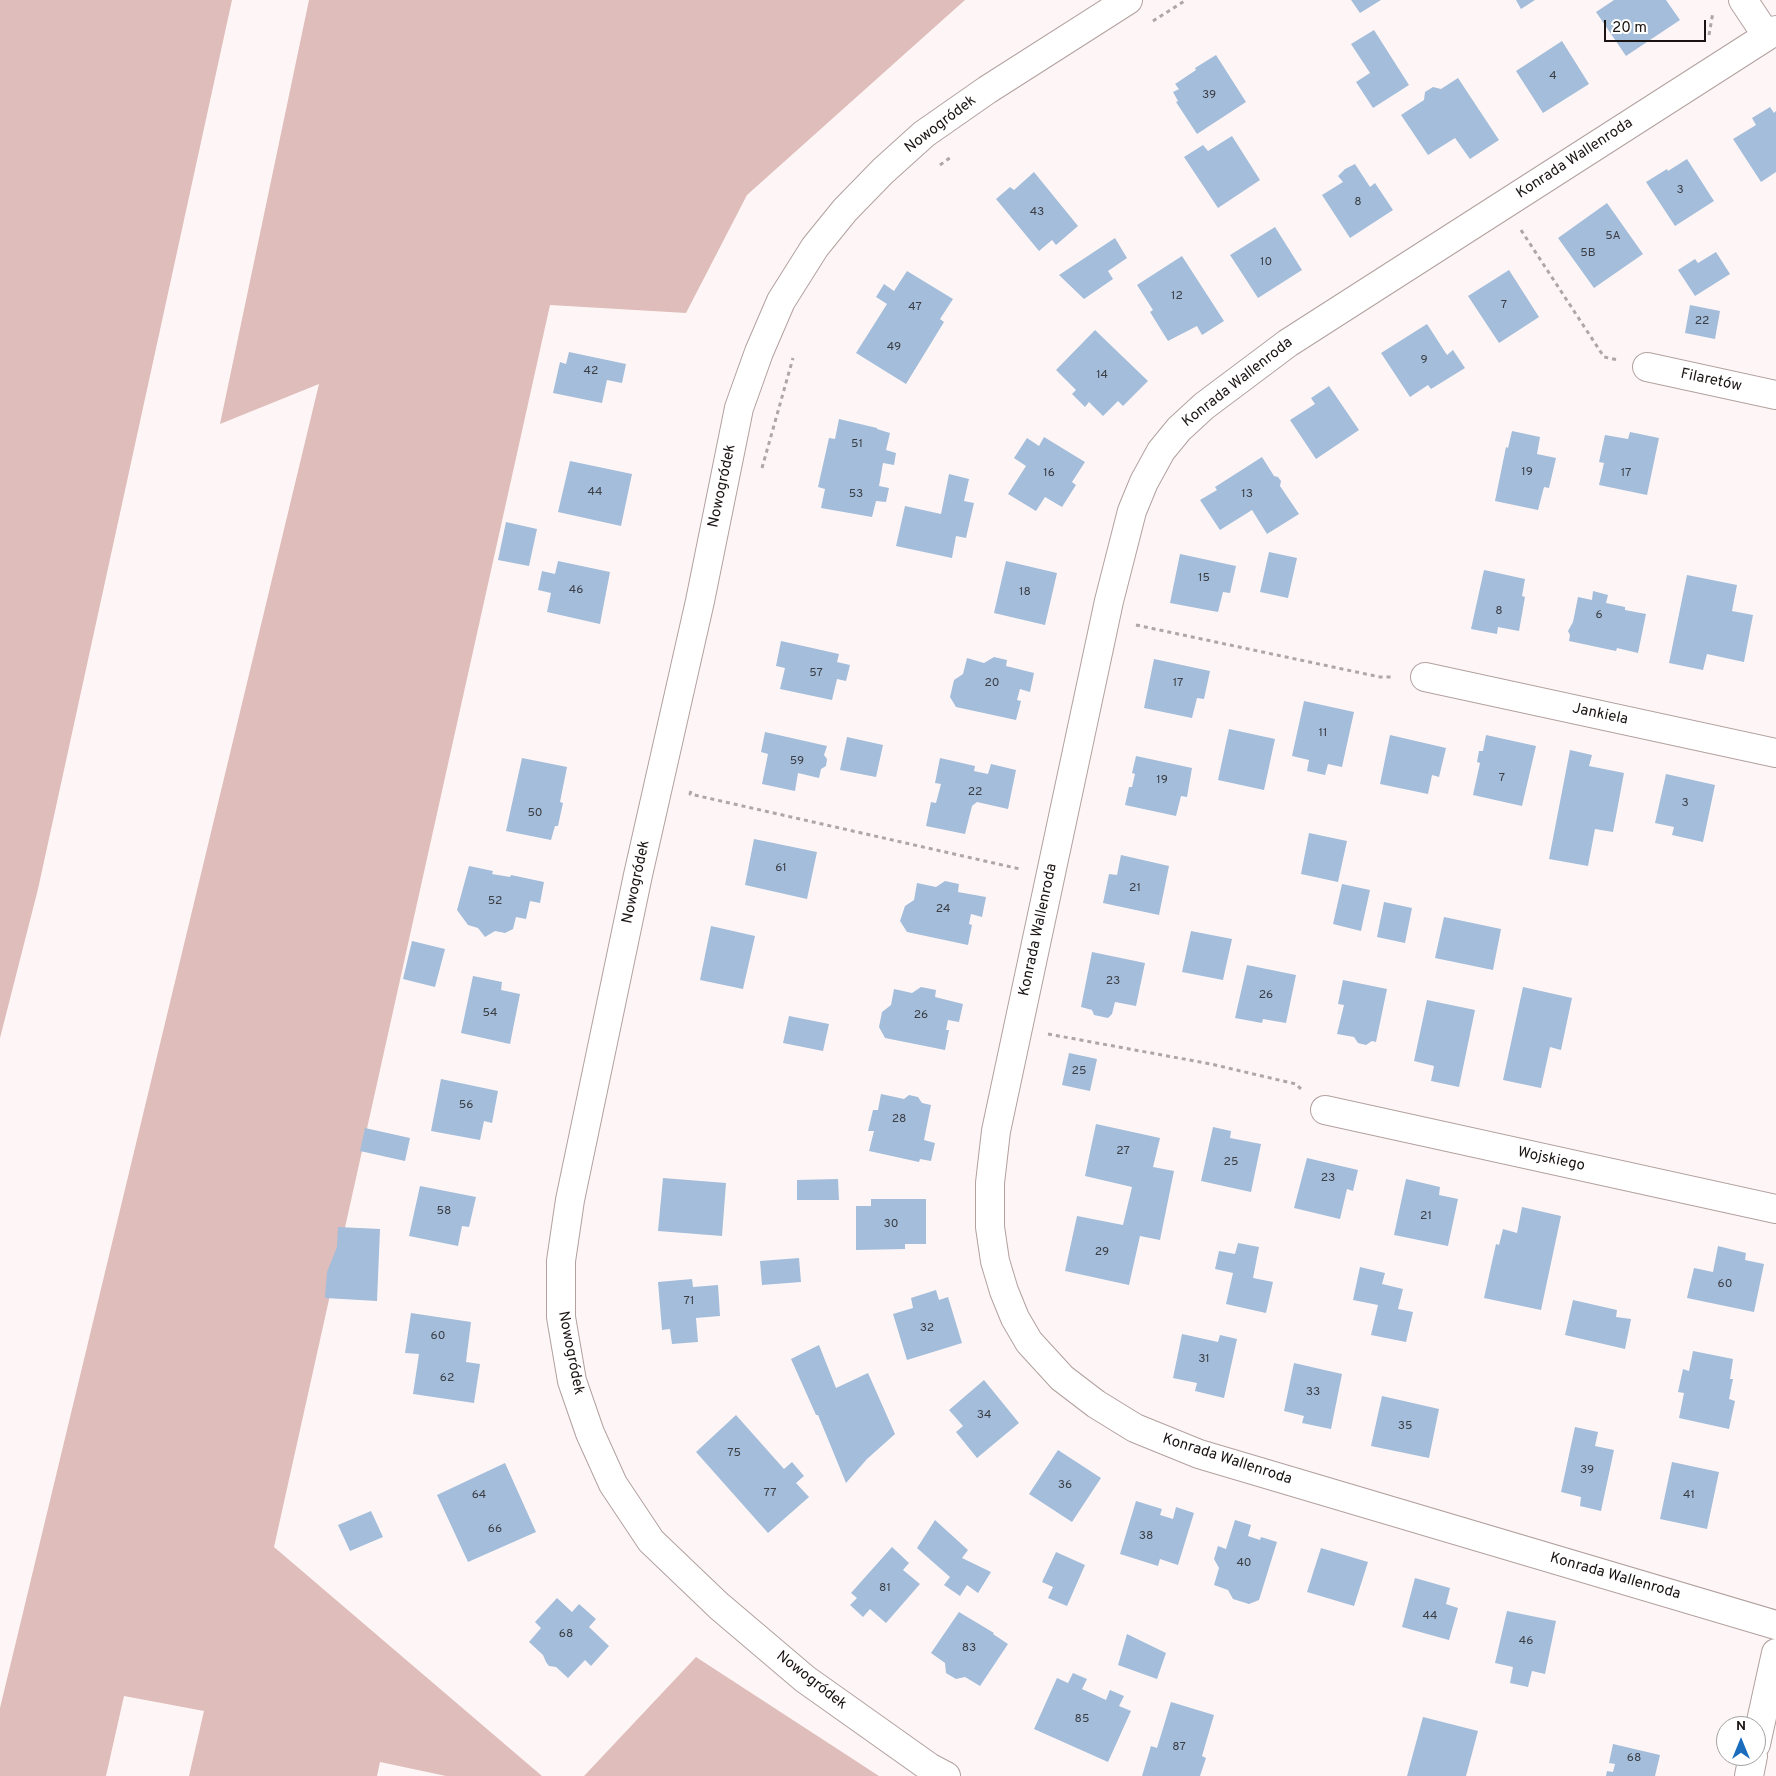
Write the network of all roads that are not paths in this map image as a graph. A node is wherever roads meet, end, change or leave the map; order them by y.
1 (1128, 0) edge
2 (1743, 0) edge
3 (1772, 33) edge
4 (1647, 367) road end
5 (1776, 395) edge
6 (1425, 677) road end
7 (1776, 753) edge
8 (1325, 1110) road end
9 (1776, 1209) edge
10 (1776, 1624) edge
11 (1776, 1653) edge
12 (1762, 1716) edge
13 (946, 1776) edge

1 - 13 street, Nowogródek
2 - 3 street
3 - 10 street, Konrada Wallenroda
4 - 5 street, Filaretów
6 - 7 street, Jankiela
8 - 9 street, Wojskiego
11 - 12 street

